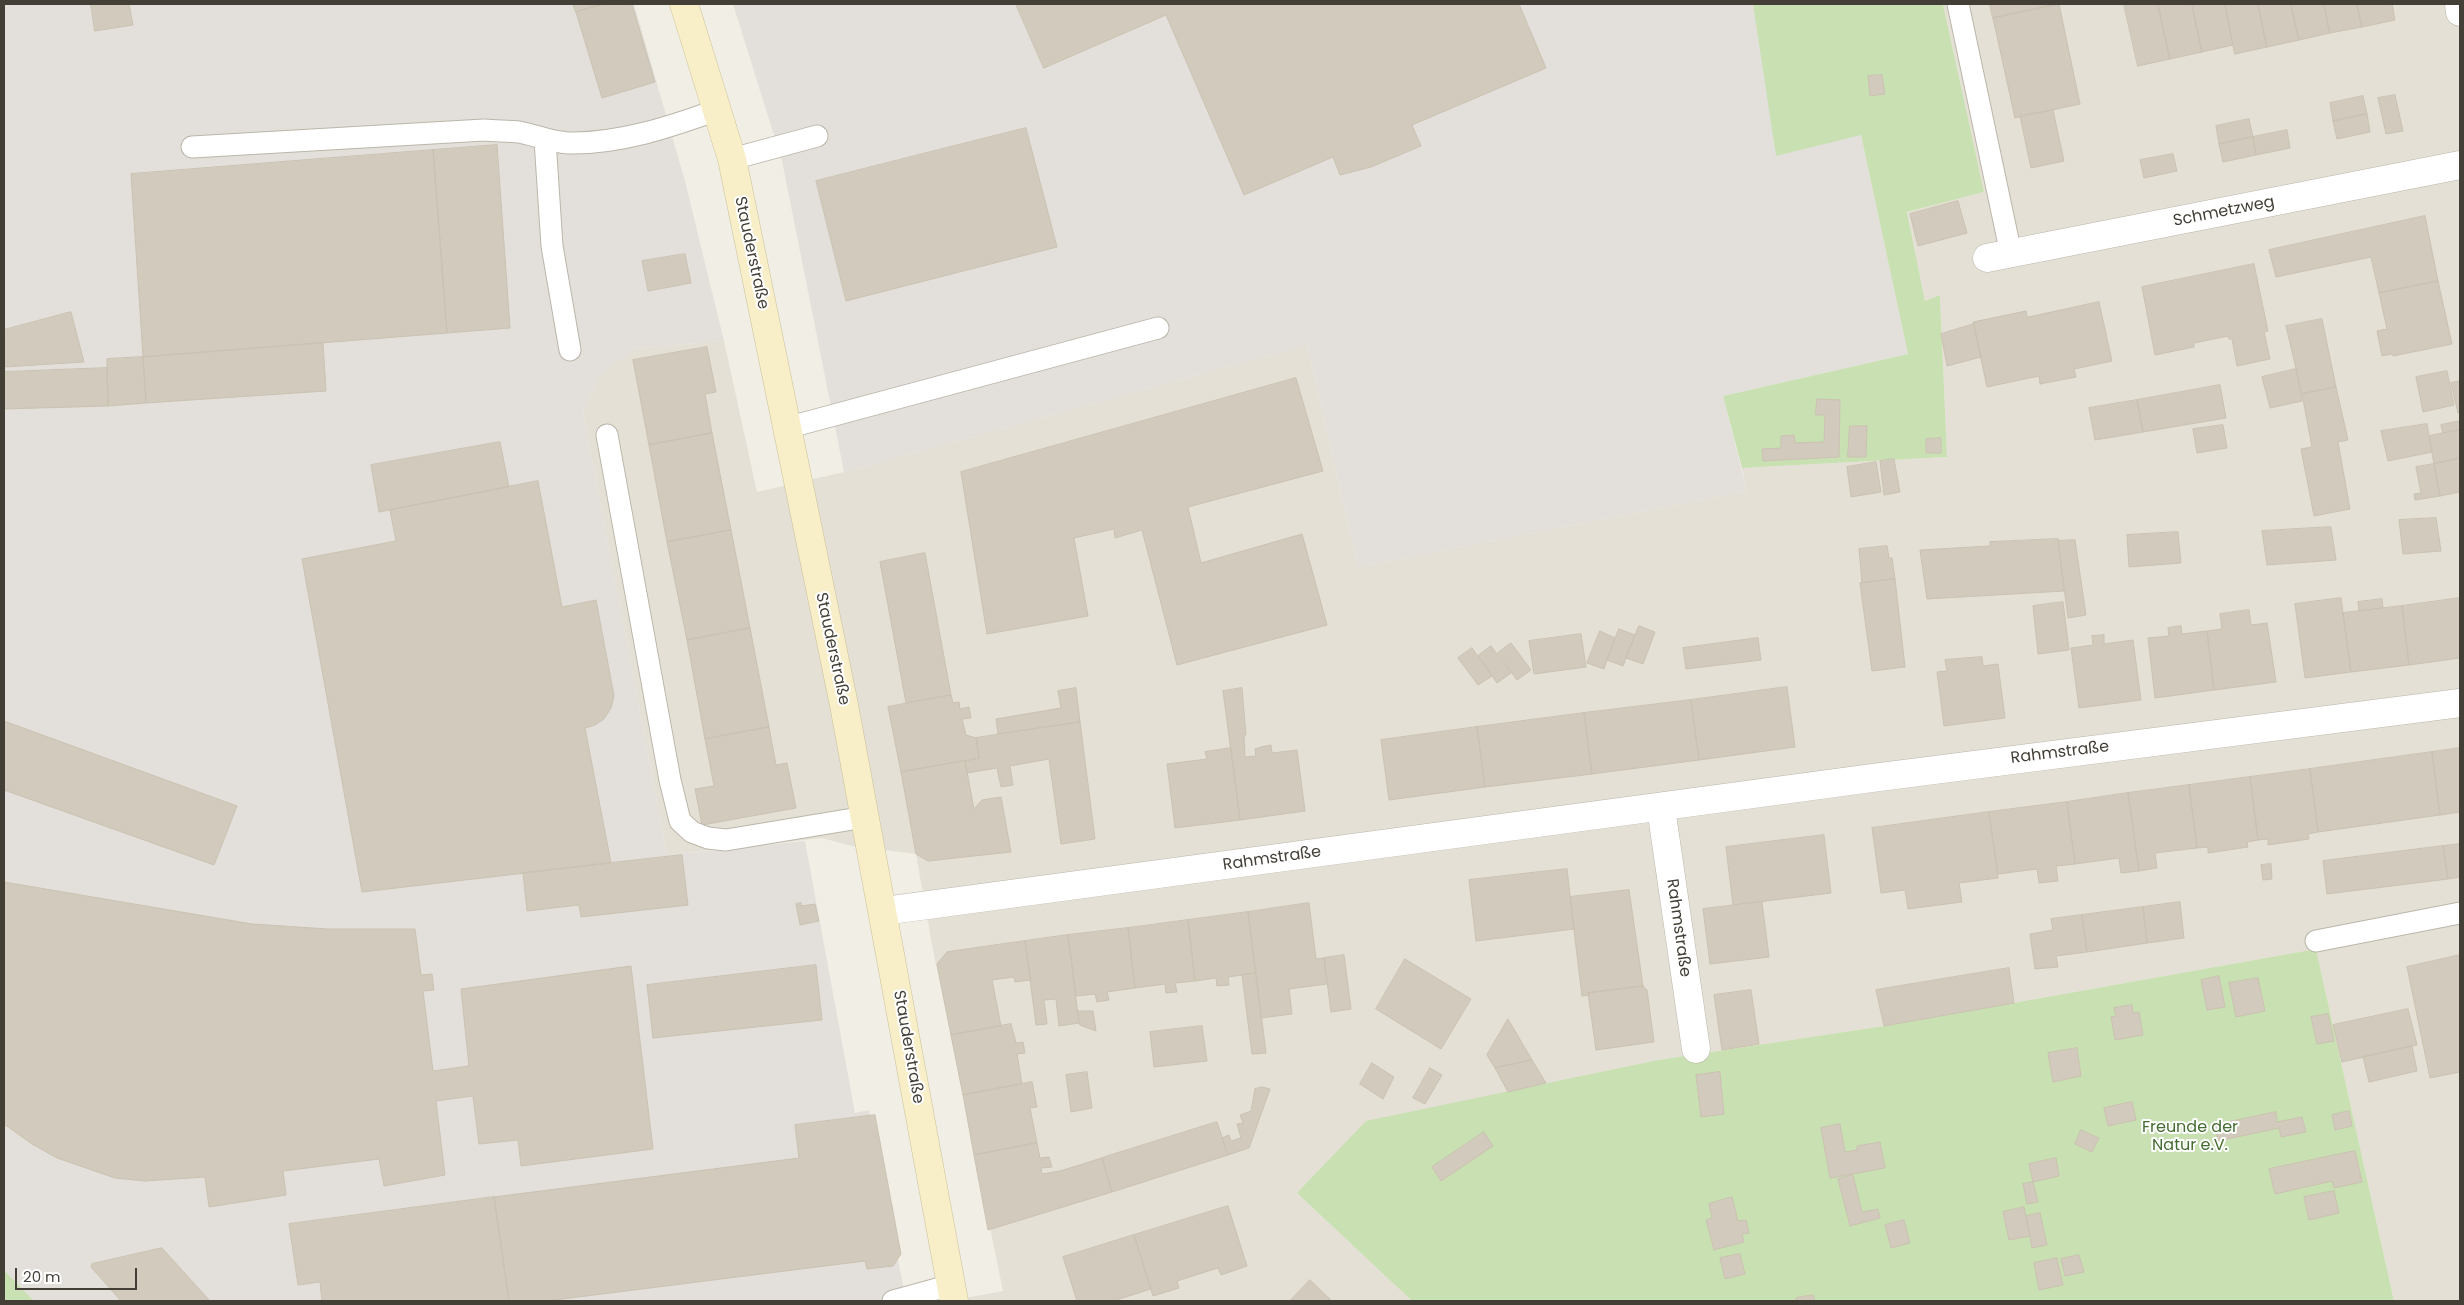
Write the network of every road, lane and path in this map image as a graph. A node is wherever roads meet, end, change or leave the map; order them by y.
1 (1958, 4) edge
2 (2459, 4) edge
3 (688, 5) edge
4 (2460, 12) edge
5 (717, 110) junction
6 (817, 136) dead end
7 (545, 140) junction
8 (192, 147) dead end
9 (732, 159) junction
10 (2460, 165) edge
11 (1999, 256) joint
12 (1158, 328) dead end
13 (570, 350) dead end
14 (786, 428) junction
15 (607, 435) dead end
16 (2460, 703) edge
17 (1661, 808) junction
18 (865, 816) junction
19 (883, 911) junction
20 (2460, 913) edge
21 (2316, 940) dead end
22 (1696, 1049) dead end
23 (952, 1293) edge
24 (893, 1301) edge

1 - 11 lane
2 - 4 street
3 - 5 main road, Stauderstraße
5 - 7 lane
5 - 9 main road, Stauderstraße
6 - 9 lane
7 - 8 lane
7 - 13 lane
9 - 14 main road, Stauderstraße
10 - 11 street, Schmetzweg
12 - 14 lane
14 - 18 main road, Stauderstraße
15 - 18 lane
16 - 17 street, Rahmstraße
17 - 19 street, Rahmstraße
17 - 22 street, Rahmstraße
18 - 19 main road, Stauderstraße
19 - 23 main road, Stauderstraße
20 - 21 lane
23 - 24 lane

